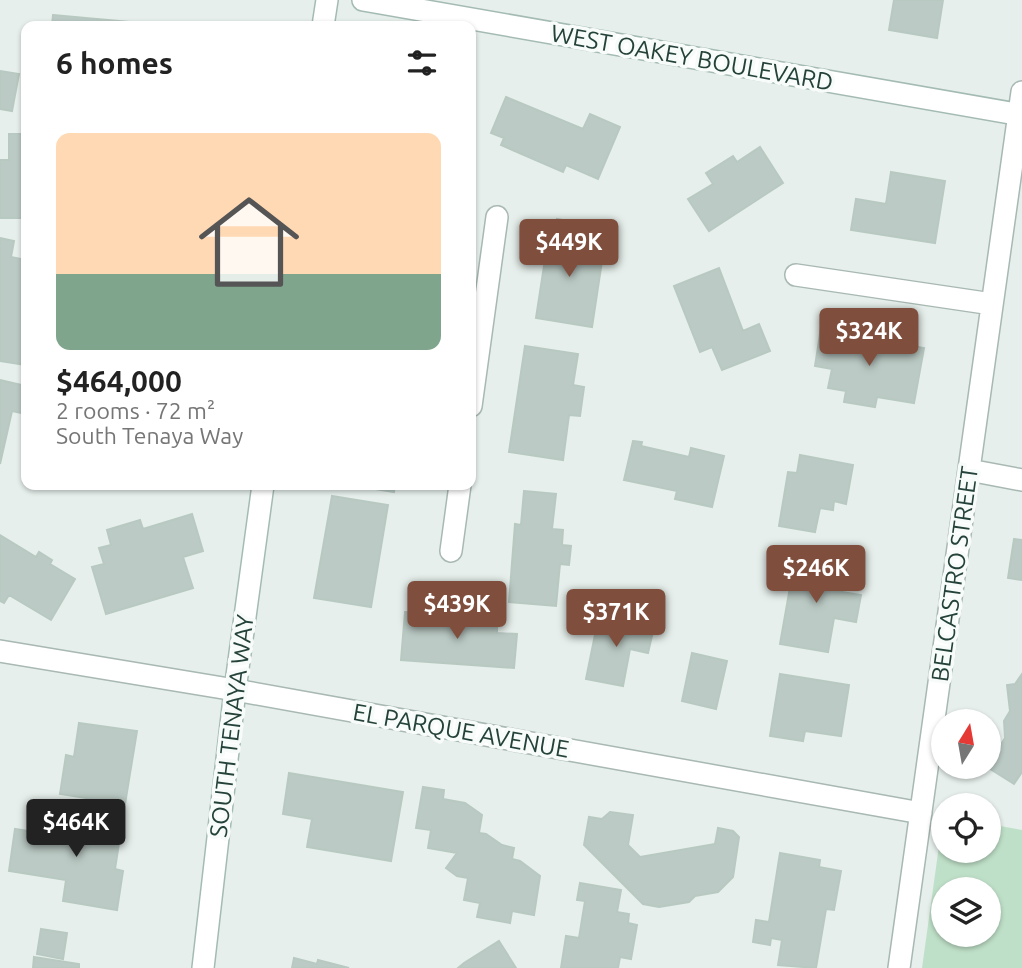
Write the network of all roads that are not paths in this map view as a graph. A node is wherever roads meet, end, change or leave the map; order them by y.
1 (327, 0) edge
2 (363, 0) edge
3 (324, 21) edge
4 (1022, 92) edge
5 (1021, 115) edge
6 (497, 217) dead end
7 (796, 275) dead end
8 (992, 304) junction
9 (476, 353) edge
10 (969, 470) junction
11 (1022, 480) edge
12 (262, 490) edge
13 (459, 490) edge
14 (451, 551) dead end
15 (0, 651) edge
16 (235, 691) junction
17 (921, 813) junction
18 (203, 968) edge
19 (899, 968) edge

1 - 3 street
2 - 5 street, WEST OAKEY BOULEVARD
4 - 5 street, BELCASTRO STREET
5 - 8 street, BELCASTRO STREET
6 - 9 street
7 - 8 street
8 - 10 street, BELCASTRO STREET
10 - 11 street
10 - 17 street, BELCASTRO STREET
12 - 16 street, SOUTH TENAYA WAY
13 - 14 street
15 - 16 street, EL PARQUE AVENUE
16 - 17 street, EL PARQUE AVENUE
16 - 18 street, SOUTH TENAYA WAY
17 - 19 street, BELCASTRO STREET

